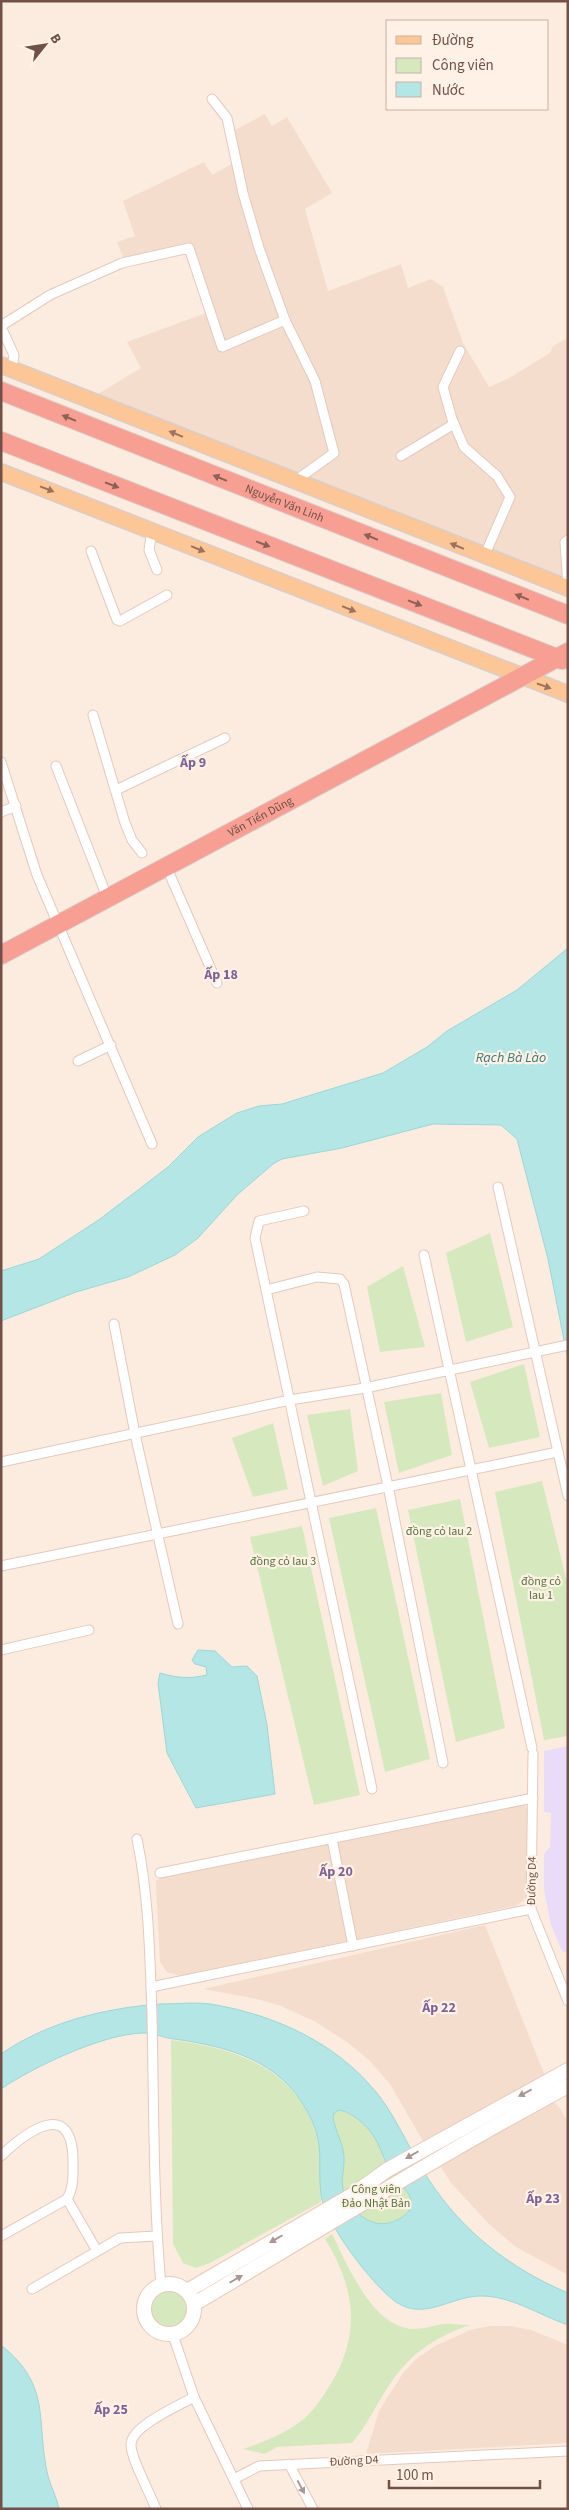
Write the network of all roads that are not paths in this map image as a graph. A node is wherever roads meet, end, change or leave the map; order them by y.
1 (212, 98) dead end
2 (285, 320) junction
3 (1, 327) edge
4 (460, 351) dead end
5 (7, 367) edge
6 (1, 390) edge
7 (454, 424) junction
8 (1, 441) edge
9 (401, 456) dead end
10 (1, 472) edge
11 (295, 481) junction
12 (152, 531) junction
13 (568, 540) edge
14 (91, 551) dead end
15 (484, 556) junction
16 (156, 570) dead end
17 (568, 587) edge
18 (167, 595) dead end
19 (568, 615) edge
20 (564, 658) edge
21 (520, 677) junction
22 (566, 697) edge
23 (93, 715) dead end
24 (225, 738) dead end
25 (1, 762) edge
26 (56, 766) dead end
27 (116, 790) junction
28 (16, 806) junction
29 (1, 812) edge
30 (142, 853) dead end
31 (166, 866) junction
32 (107, 897) junction
33 (58, 926) junction
34 (1, 955) edge
35 (217, 983) dead end
36 (112, 1045) junction
37 (78, 1061) dead end
38 (152, 1144) dead end
39 (498, 1187) dead end
40 (304, 1211) dead end
41 (424, 1255) dead end
42 (266, 1290) junction
43 (114, 1324) dead end
44 (568, 1345) edge
45 (535, 1350) junction
46 (448, 1370) junction
47 (365, 1388) junction
48 (290, 1400) junction
49 (135, 1434) junction
50 (558, 1452) junction
51 (1, 1462) edge
52 (472, 1469) junction
53 (388, 1486) junction
54 (568, 1496) edge
55 (312, 1502) junction
56 (158, 1534) junction
57 (1, 1566) edge
58 (178, 1624) dead end
59 (89, 1630) dead end
60 (1, 1650) edge
61 (443, 1763) dead end
62 (372, 1789) dead end
63 (532, 1798) junction
64 (137, 1839) dead end
65 (332, 1839) junction
66 (160, 1874) dead end
67 (531, 1909) junction
68 (353, 1946) junction
69 (151, 1987) junction
70 (568, 2001) edge
71 (568, 2070) edge
72 (568, 2086) edge
73 (437, 2141) junction
74 (444, 2155) junction
75 (1, 2156) edge
76 (67, 2199) junction
77 (356, 2201) junction
78 (1, 2236) edge
79 (156, 2236) junction
80 (97, 2251) junction
81 (161, 2285) junction
82 (32, 2289) dead end
83 (186, 2291) junction
84 (194, 2304) junction
85 (173, 2334) junction
86 (194, 2397) junction
87 (568, 2451) edge
88 (289, 2464) junction
89 (234, 2479) junction
90 (156, 2509) edge
91 (248, 2509) edge
92 (312, 2509) edge

1 - 2 street
2 - 3 street
2 - 11 street
3 - 5 street
4 - 7 street
11 -> 5 main road, Nguyễn Văn Linh
19 -> 6 highway, Nguyễn Văn Linh
7 - 9 street
7 - 15 street
8 -> 20 highway
10 -> 12 main road
15 -> 11 main road, Nguyễn Văn Linh
12 - 16 street
12 -> 21 main road
13 - 17 street
14 - 18 street
15 - 17 main road, Nguyễn Văn Linh
20 - 21 highway, Văn Tiến Dũng
21 -> 22 main road
21 - 31 highway, Văn Tiến Dũng
23 - 27 street
24 - 27 street
25 - 28 street
26 - 32 street
27 - 30 street
28 - 29 street
28 - 33 street
31 - 32 highway, Văn Tiến Dũng
31 - 35 street
32 - 33 highway, Văn Tiến Dũng
33 - 34 highway, Văn Tiến Dũng
33 - 36 street
36 - 37 street
36 - 38 street
39 - 45 street
40 - 42 street
41 - 46 street, Đường D4
42 - 47 street
42 - 48 street
43 - 49 street
44 - 45 street
45 - 46 street
45 - 50 street
46 - 47 street
46 - 52 street, Đường D4
47 - 48 street
47 - 53 street
48 - 49 street
48 - 55 street
49 - 51 street
49 - 56 street
50 - 52 street
50 - 54 street
52 - 53 street
52 - 63 street, Đường D4
53 - 55 street
53 - 61 street
55 - 56 street
55 - 62 street
56 - 57 street
56 - 58 street
59 - 60 street
63 - 65 street
63 - 67 street, Đường D4
64 - 69 street
65 - 66 street
65 - 68 street
67 - 68 street
67 - 70 street, Đường D4
68 - 69 street
69 - 79 street
71 -> 73 street
72 - 74 street
73 - 74 street
73 -> 77 street
74 - 77 street
75 - 76 street
76 - 78 street
76 - 80 street
77 -> 83 street
84 -> 77 street
79 - 80 street
79 - 81 street
80 - 82 street
81 - 83 street
81 - 85 street
83 - 84 street
84 - 85 street
85 - 86 street
86 - 89 street
86 - 90 street
87 - 88 street, Đường D4
88 - 89 street, Đường D4
88 -> 92 street
89 - 91 street

